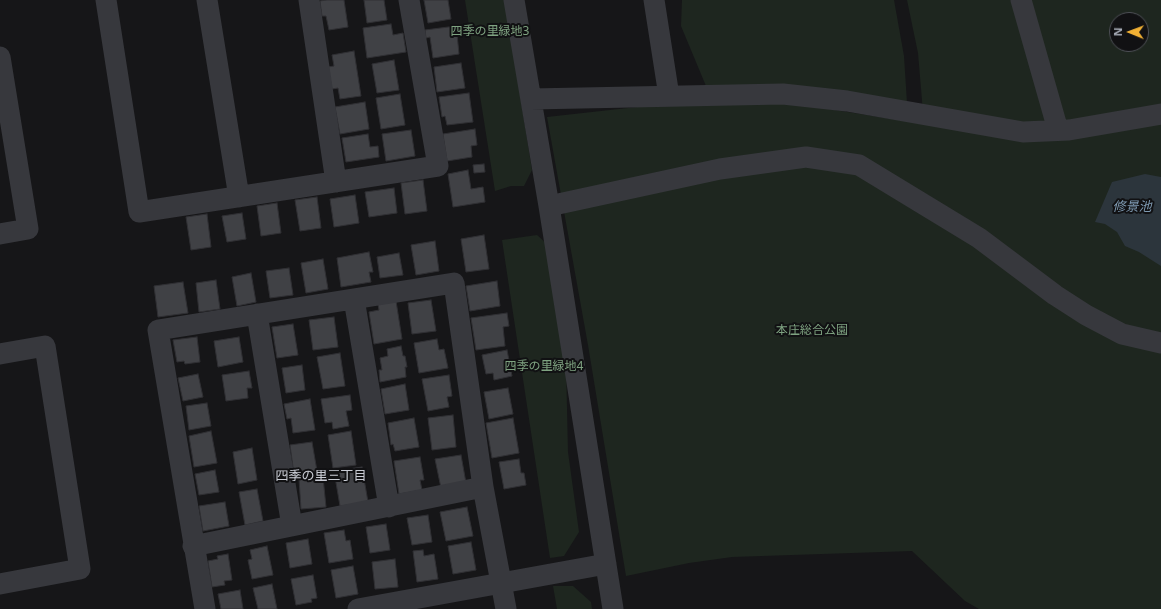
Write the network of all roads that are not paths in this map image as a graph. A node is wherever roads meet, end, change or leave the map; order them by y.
1 (106, 0) edge
2 (207, 0) edge
3 (308, 0) edge
4 (409, 0) edge
5 (514, 0) edge
6 (654, 0) edge
7 (1021, 0) edge
8 (0, 57) edge
9 (668, 96) junction
10 (531, 99) junction
11 (1161, 114) edge
12 (1058, 130) junction
13 (336, 182) junction
14 (239, 197) junction
15 (549, 206) junction
16 (0, 234) edge
17 (354, 299) junction
18 (257, 314) junction
19 (1161, 343) edge
20 (0, 354) edge
21 (483, 487) junction
22 (389, 506) junction
23 (292, 526) junction
24 (193, 546) junction
25 (606, 564) junction
26 (500, 582) junction
27 (0, 584) edge
28 (205, 609) edge
29 (358, 609) edge
30 (506, 609) edge
31 (613, 609) edge

1 - 14 street
2 - 14 street
3 - 13 street
4 - 13 street
5 - 10 street
6 - 9 street
7 - 12 street
8 - 16 street
9 - 10 street
9 - 12 street
10 - 15 street
11 - 12 street
13 - 14 street
15 - 19 street
15 - 25 street
17 - 18 street
17 - 21 street
17 - 22 street
18 - 23 street
18 - 24 street
20 - 27 street
21 - 22 street
21 - 26 street
22 - 23 street
23 - 24 street
24 - 28 street
25 - 26 street
25 - 31 street
26 - 29 street
26 - 30 street

